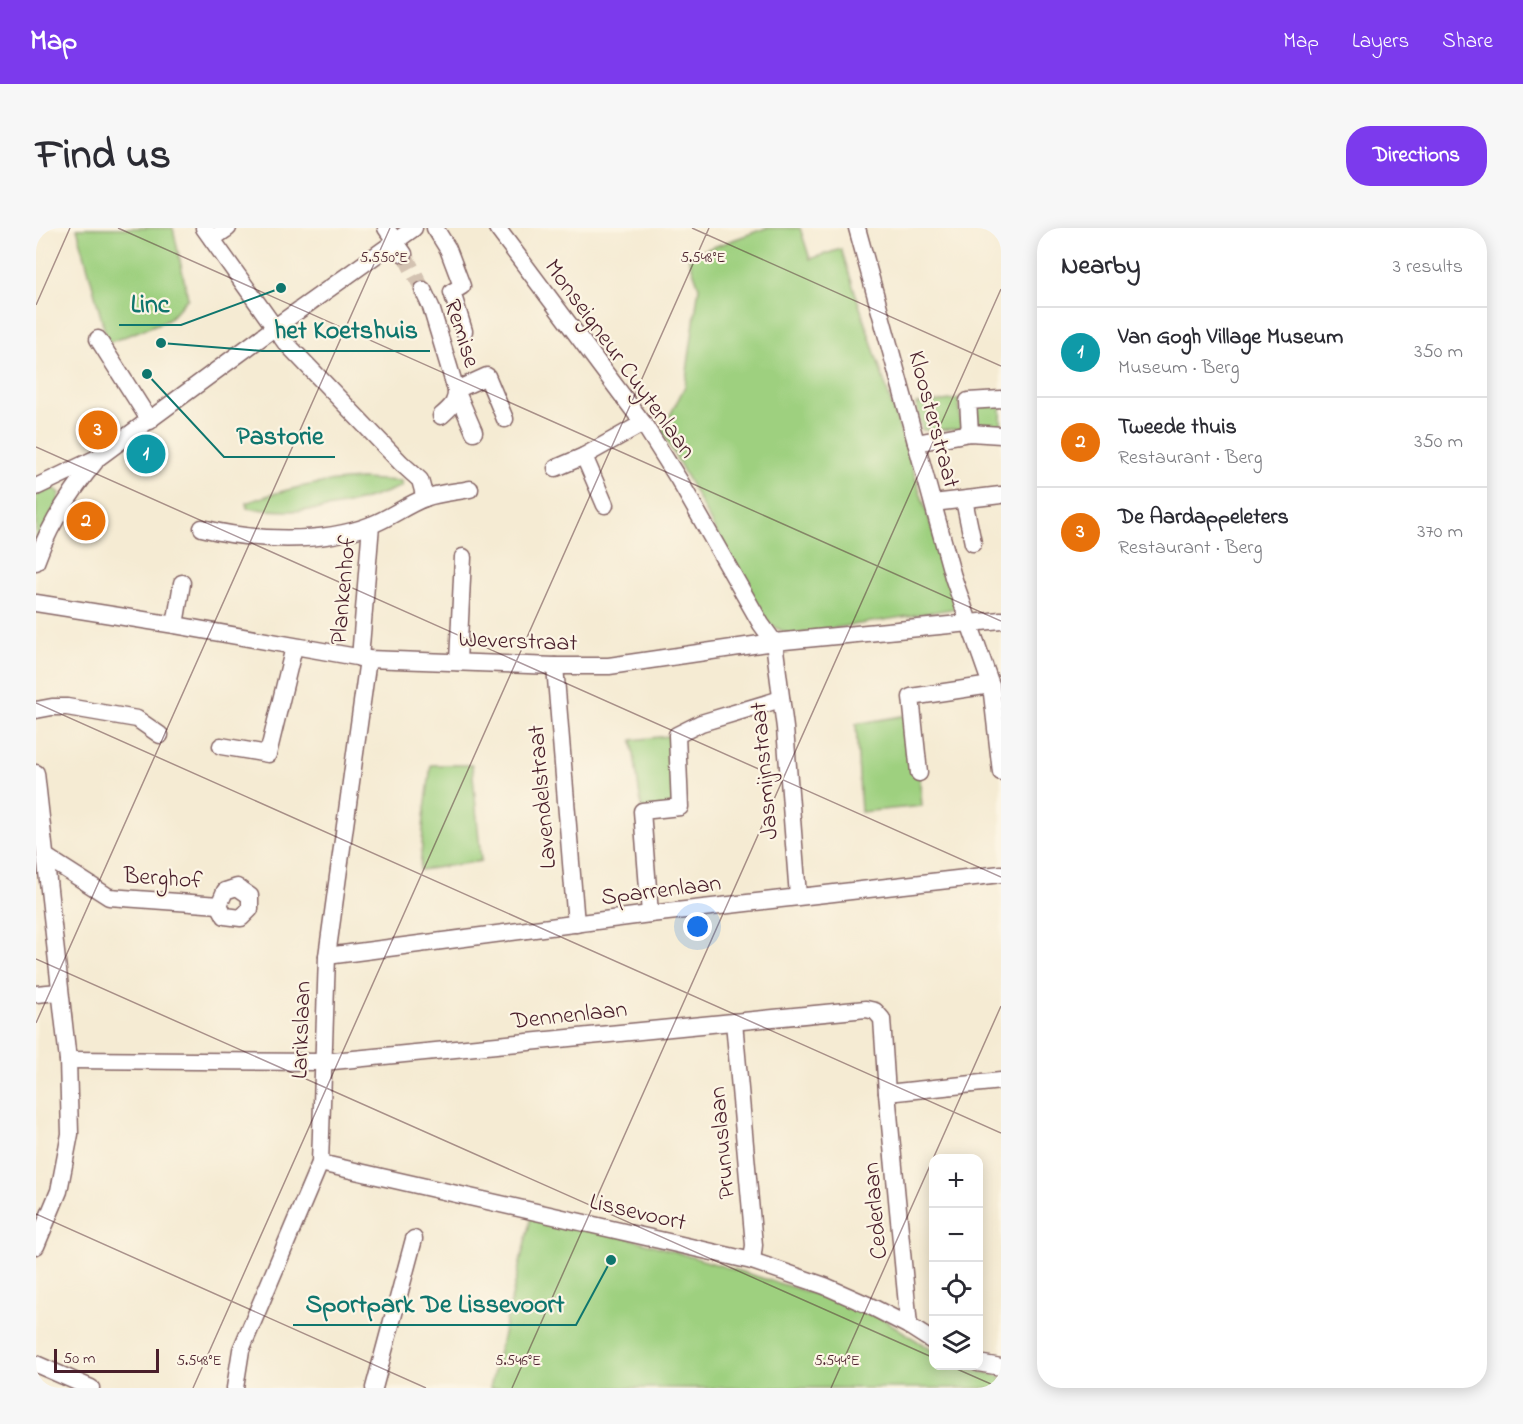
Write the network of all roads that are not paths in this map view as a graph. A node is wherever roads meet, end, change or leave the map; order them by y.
1 (228, 228) edge
2 (414, 228) edge
3 (435, 228) edge
4 (497, 228) edge
5 (856, 228) edge
6 (208, 234) edge
7 (396, 241) edge
8 (423, 290) tunnel mouth
9 (274, 328) junction
10 (464, 331) dead end
11 (98, 339) dead end
12 (456, 390) junction
13 (1001, 399) edge
14 (441, 416) dead end
15 (505, 419) dead end
16 (150, 421) junction
17 (644, 423) junction
18 (474, 432) dead end
19 (970, 433) junction
20 (1001, 435) edge
21 (916, 443) junction
22 (584, 456) junction
23 (99, 457) junction
24 (556, 468) dead end
25 (54, 479) junction
26 (36, 487) edge
27 (470, 489) dead end
28 (1001, 495) edge
29 (69, 496) junction
30 (425, 498) junction
31 (964, 500) junction
32 (933, 503) junction
33 (605, 505) dead end
34 (371, 525) junction
35 (202, 528) dead end
36 (973, 543) dead end
37 (463, 557) dead end
38 (36, 562) edge
39 (182, 583) dead end
40 (36, 603) edge
41 (1001, 620) edge
42 (969, 623) junction
43 (175, 625) junction
44 (774, 642) junction
45 (294, 647) junction
46 (364, 659) junction
47 (458, 662) junction
48 (555, 666) junction
49 (991, 685) junction
50 (781, 699) junction
51 (36, 710) edge
52 (160, 735) dead end
53 (221, 746) dead end
54 (1001, 771) edge
55 (36, 773) edge
56 (919, 773) dead end
57 (45, 856) junction
58 (1001, 874) edge
59 (798, 896) junction
60 (219, 905) dead end
61 (650, 914) junction
62 (576, 924) junction
63 (327, 956) junction
64 (59, 992) junction
65 (36, 993) edge
66 (734, 1022) junction
67 (68, 1060) junction
68 (323, 1062) junction
69 (1001, 1081) edge
70 (887, 1093) junction
71 (320, 1163) junction
72 (414, 1239) dead end
73 (36, 1246) edge
74 (752, 1261) junction
75 (909, 1326) junction
76 (929, 1339) edge
77 (36, 1364) edge
78 (983, 1364) edge
79 (1001, 1367) edge
80 (91, 1388) edge
81 (235, 1388) edge
82 (374, 1388) edge

1 - 6 street
2 - 7 street
3 - 10 street
4 - 17 street, Monseigneur Cuytenlaan
5 - 21 street, Kloosterstraat
6 - 9 street
7 - 9 street
8 - 12 street, Remise
9 - 16 street
9 - 30 street
11 - 16 street
12 - 14 street, Remise
12 - 15 street
12 - 18 street, Remise
13 - 19 street
16 - 23 street
17 - 22 street
17 - 44 street, Monseigneur Cuytenlaan
19 - 20 street
19 - 21 street
21 - 32 street, Kloosterstraat
22 - 24 street
22 - 33 street
23 - 25 street
23 - 29 street
25 - 26 street
25 - 29 street
27 - 30 street
28 - 31 street
29 - 38 street
30 - 34 street
31 - 32 street
31 - 36 street
32 - 42 street, Kloosterstraat
34 - 35 street
34 - 46 street, Plankenhof
37 - 47 street
39 - 43 street
40 - 43 street, Weverstraat
41 - 42 street, Weverstraat
42 - 44 street, Weverstraat
42 - 49 street, Kloosterstraat
43 - 45 street, Weverstraat
44 - 48 street, Weverstraat
44 - 50 street, Jasmijnstraat
45 - 46 street, Weverstraat
45 - 53 street
46 - 47 street, Weverstraat
46 - 63 street, Larikslaan
47 - 48 street, Weverstraat
48 - 62 street, Lavendelstraat
49 - 54 street, Kloosterstraat
49 - 56 street
50 - 59 street, Jasmijnstraat
50 - 61 street
51 - 52 street
55 - 57 street
57 - 60 street, Berghof
57 - 64 street
58 - 59 street, Sparrenlaan
59 - 61 street, Sparrenlaan
61 - 62 street, Sparrenlaan
62 - 63 street, Sparrenlaan
63 - 68 street, Larikslaan
64 - 65 street
64 - 67 street
66 - 68 street, Dennenlaan
66 - 70 street, Dennenlaan
66 - 74 street, Prunuslaan
67 - 68 street, Dennenlaan
67 - 73 street
68 - 71 street, Larikslaan
69 - 70 street
70 - 75 street, Cederlaan
71 - 74 street, Lissevoort
71 - 81 street, Larikslaan
72 - 82 street
74 - 75 street, Lissevoort
75 - 76 street, Lissevoort
77 - 80 street
78 - 79 street

